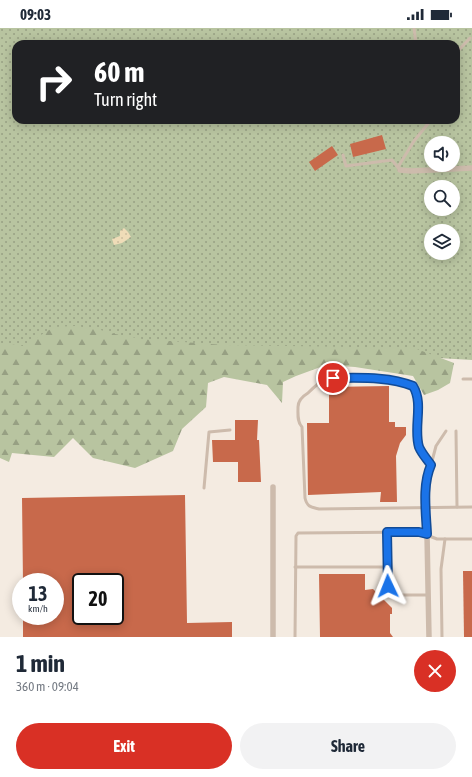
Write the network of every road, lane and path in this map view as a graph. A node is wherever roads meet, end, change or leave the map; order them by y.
1 (414, 28) edge
2 (470, 38) dead end
3 (416, 40) edge
4 (460, 49) edge
5 (428, 124) edge
6 (343, 155) dead end
7 (399, 168) junction
8 (472, 168) edge
9 (464, 379) dead end
10 (472, 379) edge
11 (230, 430) dead end
12 (446, 431) dead end
13 (456, 431) dead end
14 (431, 465) junction
15 (273, 487) dead end
16 (204, 488) dead end
17 (456, 507) junction
18 (472, 507) edge
19 (426, 508) junction
20 (387, 532) junction
21 (427, 534) junction
22 (472, 538) edge
23 (445, 539) junction
24 (296, 567) junction
25 (388, 567) junction
26 (428, 595) junction
27 (273, 637) edge
28 (295, 637) edge
29 (429, 637) edge
30 (442, 637) edge

1 - 3 lane
2 - 4 lane
5 - 7 lane
6 - 7 lane
7 - 8 street
9 - 10 lane
11 - 16 lane
12 - 14 lane
13 - 17 lane
14 - 19 street
14 - 19 lane
15 - 27 street
17 - 18 lane
17 - 19 lane
19 - 21 street
20 - 21 lane
20 - 24 lane
20 - 25 lane
21 - 23 lane
21 - 26 street
22 - 23 lane
23 - 30 lane
24 - 25 lane
24 - 28 lane
25 - 26 lane
26 - 29 street

